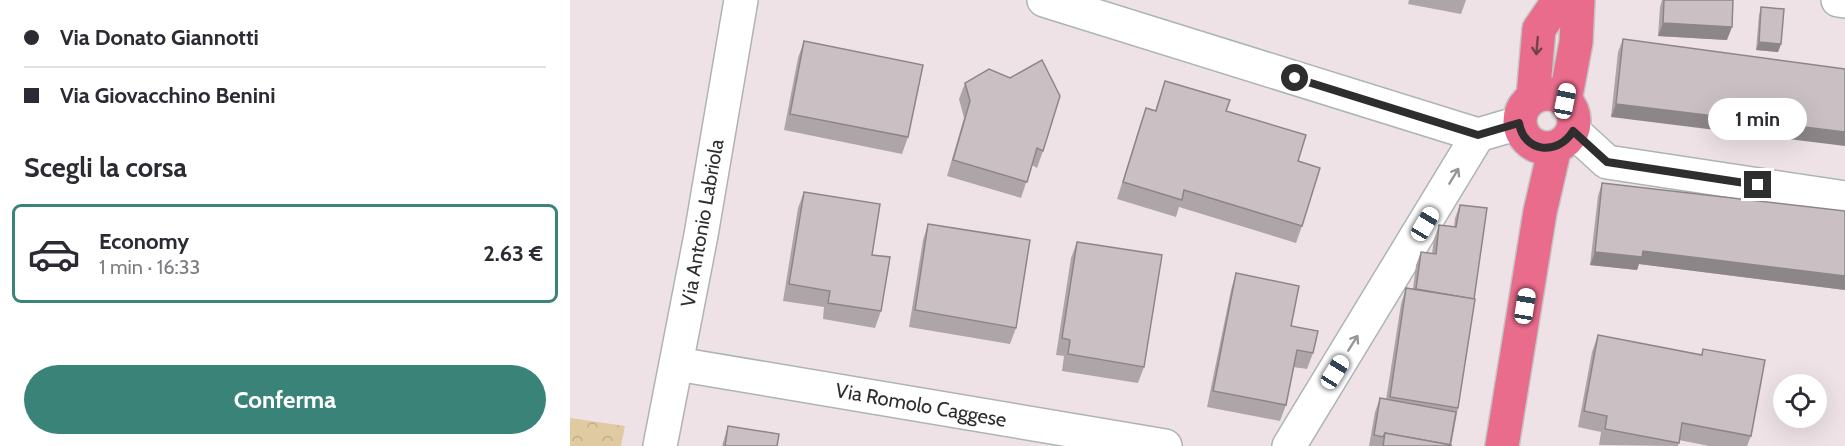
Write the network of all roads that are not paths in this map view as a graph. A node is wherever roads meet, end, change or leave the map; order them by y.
1 (741, 0) edge
2 (1044, 0) edge
3 (1559, 0) edge
4 (1578, 0) edge
5 (1838, 0) edge
6 (1845, 1) edge
7 (1547, 124) junction
8 (1478, 135) junction
9 (1845, 198) edge
10 (677, 364) junction
11 (660, 446) edge
12 (1165, 446) edge
13 (1289, 446) edge
14 (1502, 446) edge

1 - 10 street, Via Antonio Labriola
2 - 8 street
3 -> 7 main road
4 - 7 main road
5 - 6 street
7 - 8 street
7 - 9 street
7 - 14 main road
13 -> 8 street
10 - 11 street, Via Antonio Labriola
10 - 12 street, Via Romolo Caggese

